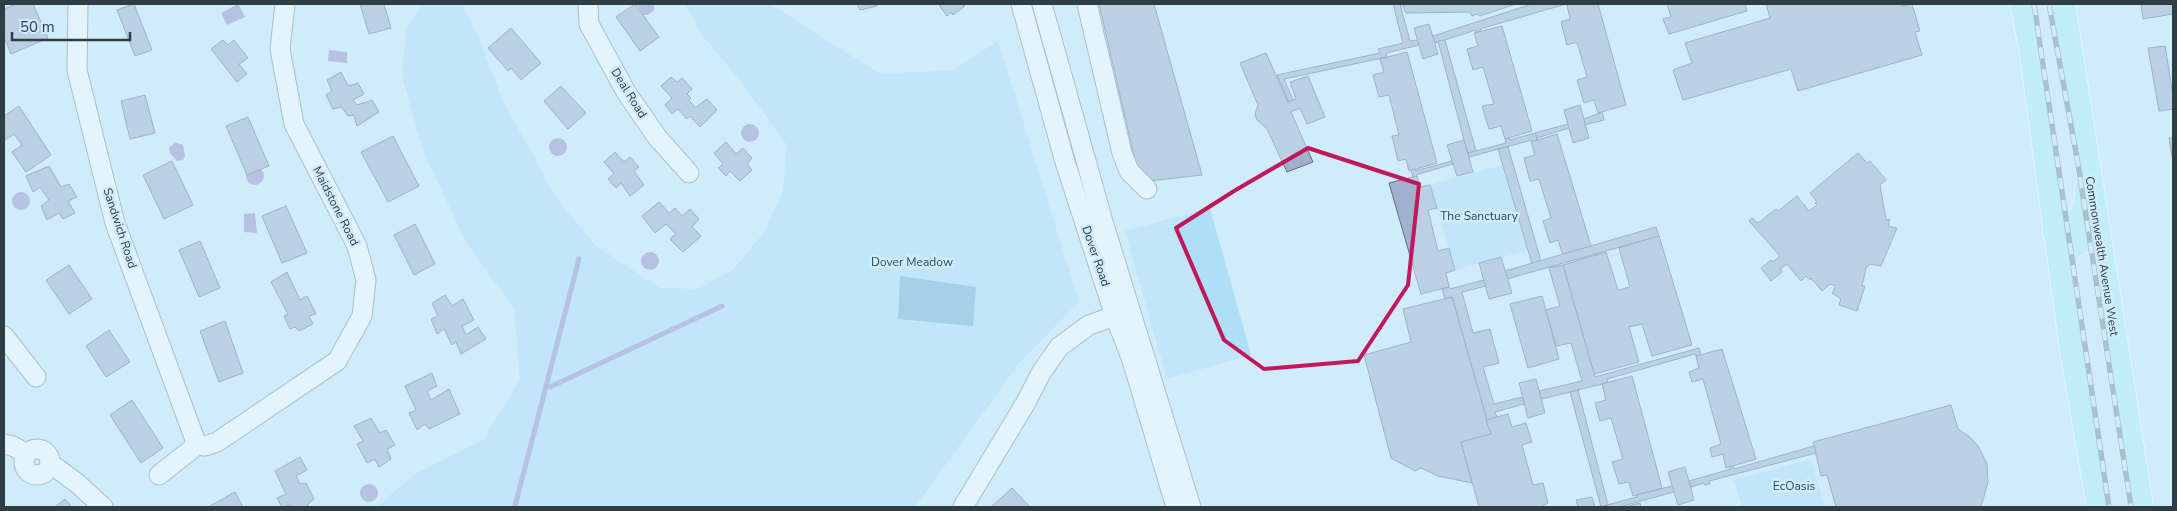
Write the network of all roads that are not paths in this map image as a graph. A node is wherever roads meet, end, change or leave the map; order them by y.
1 (78, 4) edge
2 (285, 4) edge
3 (588, 4) edge
4 (1021, 4) edge
5 (1042, 4) edge
6 (1087, 4) edge
7 (2022, 4) edge
8 (2063, 4) edge
9 (2084, 145) junction
10 (689, 173) dead end
11 (1147, 189) dead end
12 (2055, 232) junction
13 (2099, 239) junction
14 (2062, 268) junction
15 (1115, 316) junction
16 (1134, 326) junction
17 (4, 336) edge
18 (36, 377) dead end
19 (4, 444) edge
20 (197, 445) junction
21 (1166, 452) junction
22 (159, 475) dead end
23 (1176, 482) junction
24 (103, 507) edge
25 (963, 507) edge
26 (1176, 507) edge
27 (1191, 507) edge
28 (2099, 507) edge
29 (2141, 507) edge

1 - 20 street, Sandwich Road
2 - 20 street, Maidstone Road
3 - 10 street, Deal Road
4 - 15 street, Dover Road
5 - 16 street, Dover Road
6 - 11 street
7 - 12 main road
8 - 9 main road, Commonwealth Avenue West
9 - 12 main road
9 - 13 main road, Commonwealth Avenue West
12 - 14 main road
13 - 14 main road
13 - 29 main road, Commonwealth Avenue West
14 - 28 main road
15 - 16 street
15 - 21 street, Dover Road
15 - 25 street
16 - 21 street, Dover Road
17 - 18 street
19 - 24 street
20 - 22 street
21 - 23 street, Dover Road
23 - 26 street, Dover Road
23 - 27 street, Dover Road

